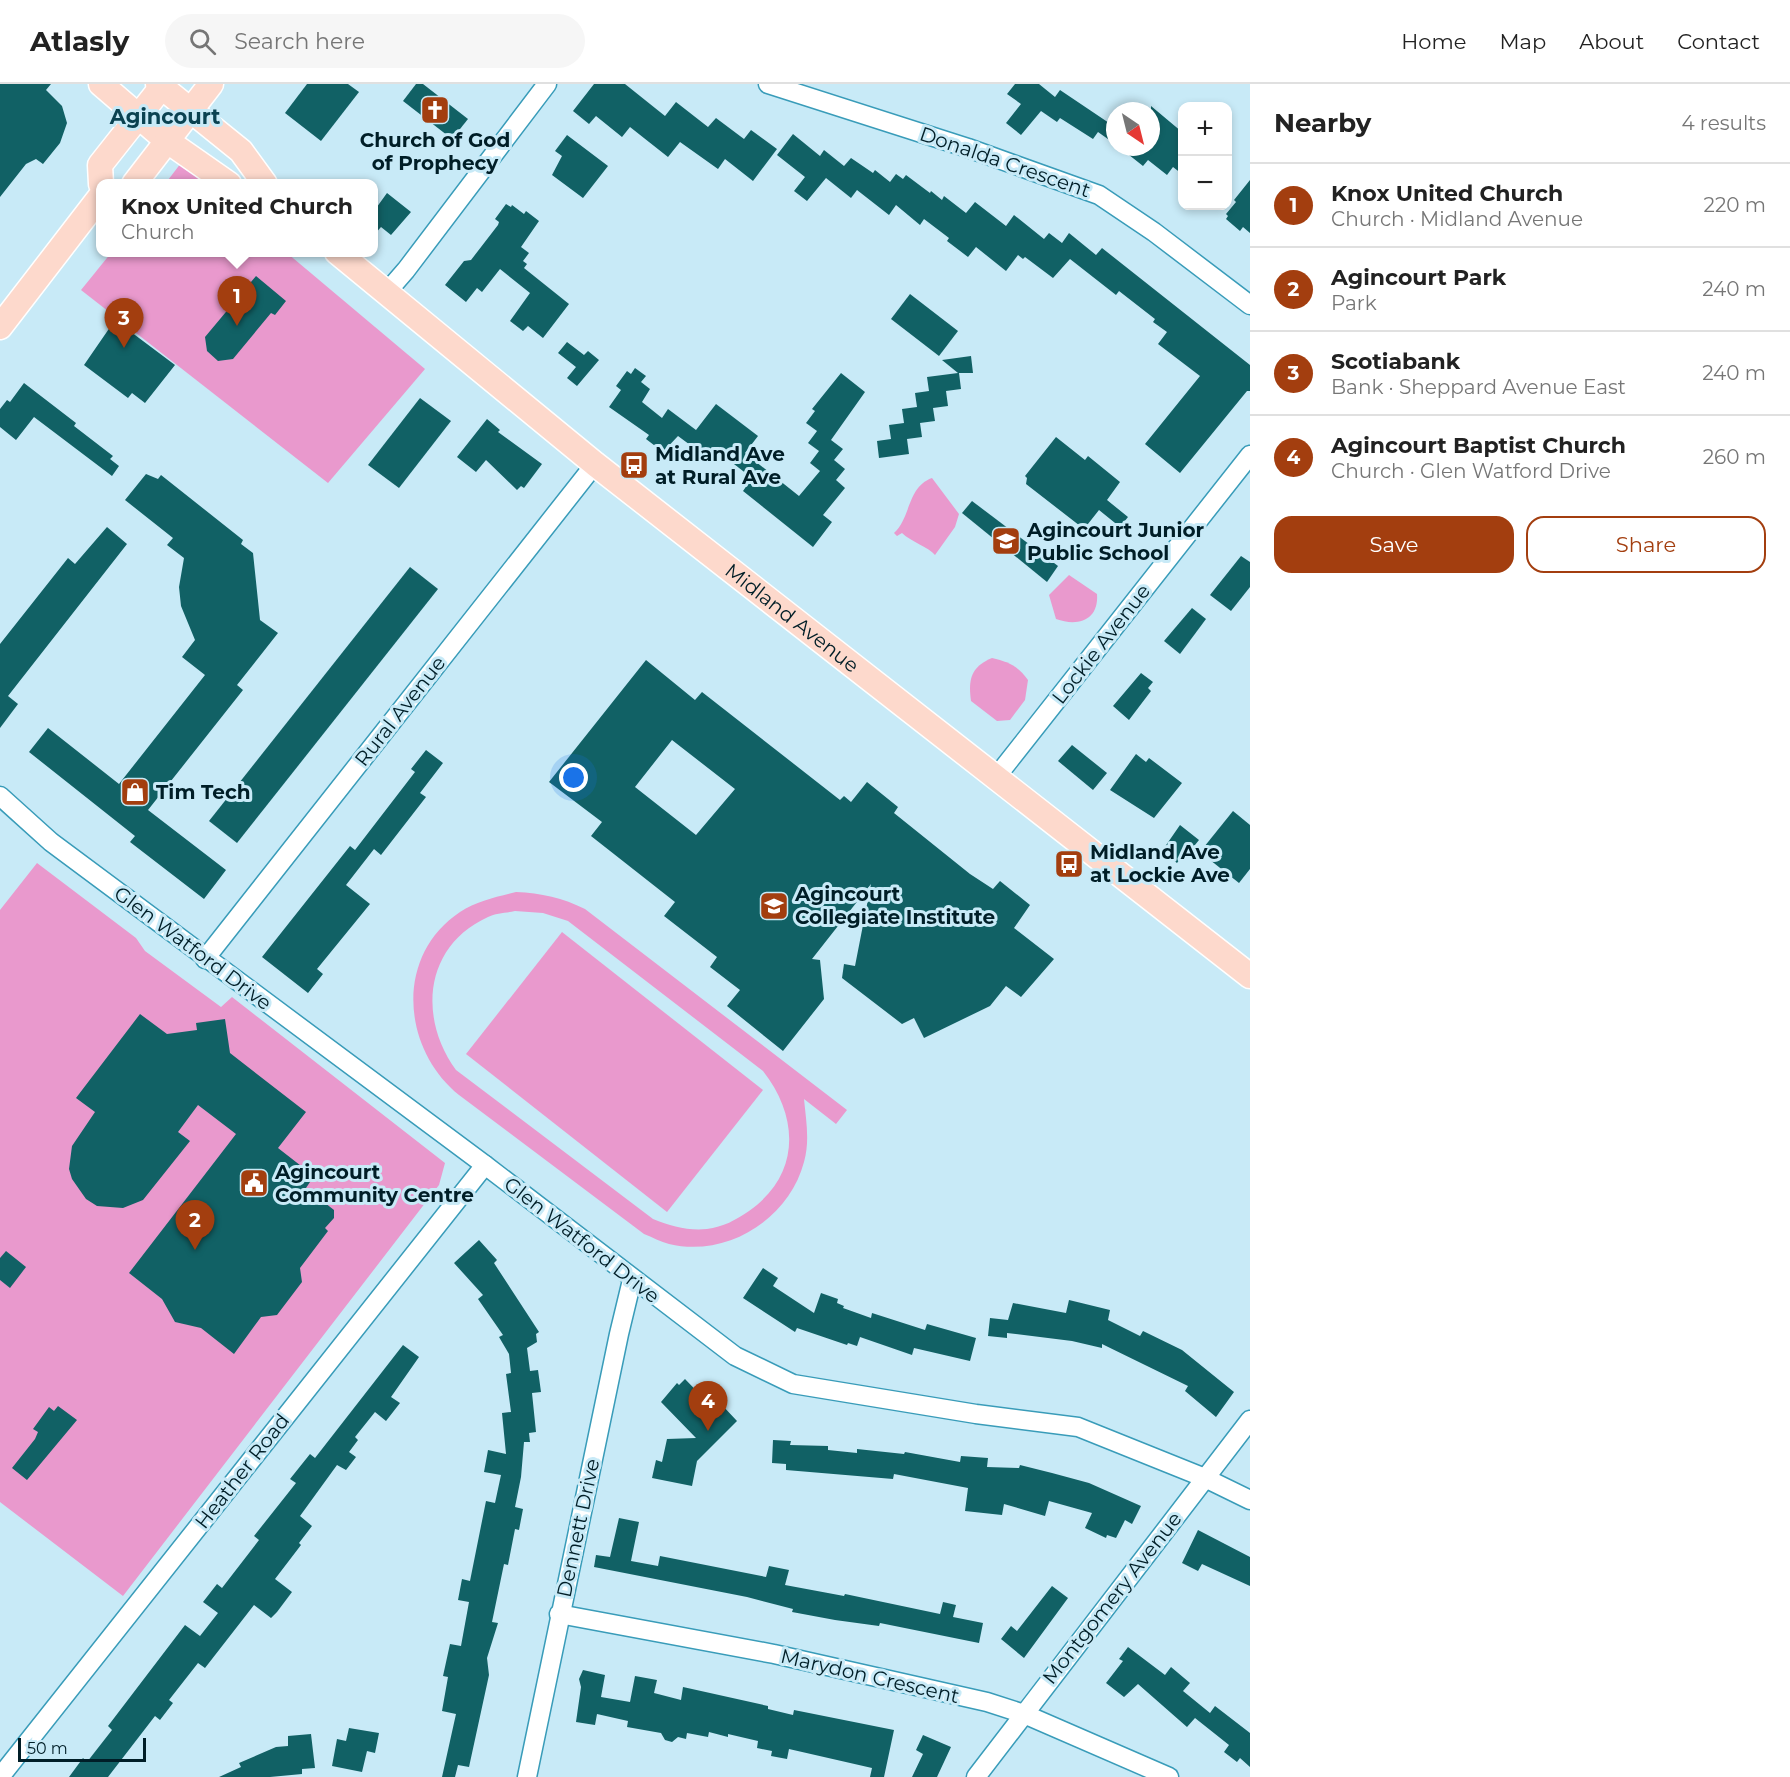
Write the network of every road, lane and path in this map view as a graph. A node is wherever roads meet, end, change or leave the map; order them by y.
1 (101, 84) edge
2 (211, 84) edge
3 (547, 84) edge
4 (768, 84) edge
5 (161, 85) edge
6 (805, 89) edge
7 (190, 111) junction
8 (138, 116) junction
9 (166, 140) junction
10 (101, 179) edge
11 (137, 179) edge
12 (223, 179) edge
13 (262, 179) edge
14 (96, 202) edge
15 (343, 257) edge
16 (386, 293) junction
17 (1250, 305) edge
18 (0, 327) edge
19 (1250, 455) edge
20 (595, 464) junction
21 (997, 776) junction
22 (0, 796) edge
23 (206, 959) junction
24 (1250, 976) edge
25 (485, 1165) junction
26 (633, 1280) junction
27 (1250, 1420) edge
28 (1205, 1478) junction
29 (1250, 1500) edge
30 (559, 1614) junction
31 (1024, 1714) junction
32 (0, 1777) edge
33 (527, 1777) edge
34 (976, 1777) edge
35 (1169, 1777) edge

1 - 8 main road
2 - 7 main road
3 - 16 street
4 - 6 street, Donalda Crescent
5 - 7 main road
5 - 8 main road
6 - 17 street, Donalda Crescent
7 - 9 main road
7 - 13 main road
8 - 9 main road
8 - 10 main road
9 - 11 main road
9 - 12 main road
14 - 18 main road
15 - 16 main road, Midland Avenue
16 - 20 main road, Midland Avenue
19 - 21 street, Lockie Avenue
20 - 21 main road, Midland Avenue
20 - 23 street, Rural Avenue
21 - 24 main road, Midland Avenue
22 - 23 street, Glen Watford Drive
23 - 25 street, Glen Watford Drive
25 - 26 street, Glen Watford Drive
25 - 32 street, Heather Road
26 - 28 street, Glen Watford Drive
26 - 30 street, Dennett Drive
27 - 28 street, Montgomery Avenue
28 - 29 street, Glen Watford Drive
28 - 31 street, Montgomery Avenue
30 - 31 street, Marydon Crescent
30 - 33 street, Dennett Drive
31 - 34 street, Montgomery Avenue
31 - 35 street, Marydon Crescent

